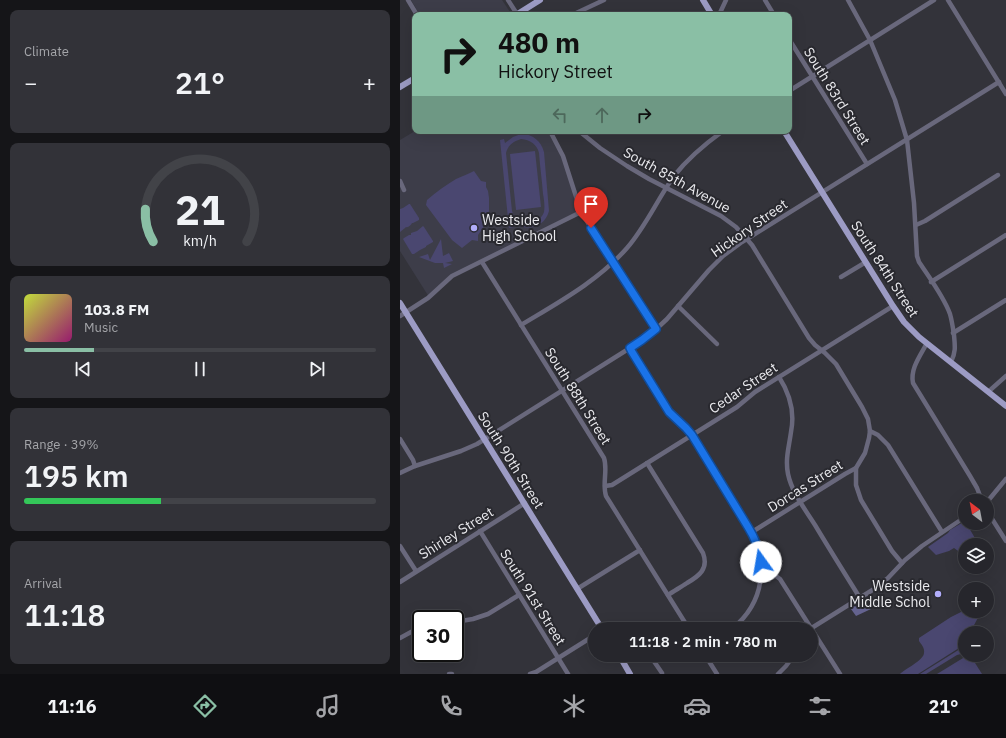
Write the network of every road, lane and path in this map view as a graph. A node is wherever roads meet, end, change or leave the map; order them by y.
1 (408, 0) edge
2 (508, 0) edge
3 (540, 0) edge
4 (604, 0) edge
5 (703, 0) edge
6 (726, 0) edge
7 (765, 0) edge
8 (848, 0) edge
9 (934, 0) edge
10 (948, 0) edge
11 (415, 12) edge
12 (514, 12) edge
13 (521, 12) edge
14 (578, 12) edge
15 (710, 12) edge
16 (720, 12) edge
17 (772, 12) edge
18 (870, 40) junction
19 (792, 44) edge
20 (812, 76) junction
21 (412, 80) edge
22 (999, 82) junction
23 (400, 87) edge
24 (792, 89) edge
25 (1006, 94) edge
26 (552, 134) edge
27 (583, 134) edge
28 (719, 134) edge
29 (786, 134) edge
30 (907, 140) junction
31 (867, 164) junction
32 (998, 175) dead end
33 (400, 181) edge
34 (667, 188) junction
35 (404, 190) dead end
36 (822, 192) junction
37 (581, 212) junction
38 (916, 225) junction
39 (1006, 235) edge
40 (747, 239) junction
41 (482, 262) junction
42 (614, 262) junction
43 (866, 262) junction
44 (841, 277) dead end
45 (931, 282) junction
46 (1006, 300) edge
47 (400, 303) edge
48 (678, 306) junction
49 (893, 306) junction
50 (406, 313) junction
51 (400, 316) edge
52 (522, 325) junction
53 (656, 329) junction
54 (954, 333) junction
55 (927, 343) junction
56 (717, 344) dead end
57 (630, 348) junction
58 (822, 350) junction
59 (951, 362) junction
60 (1006, 376) edge
61 (779, 377) junction
62 (562, 391) junction
63 (988, 392) junction
64 (1006, 406) edge
65 (870, 431) junction
66 (692, 435) junction
67 (400, 439) edge
68 (484, 439) junction
69 (647, 463) junction
70 (415, 466) junction
71 (856, 468) junction
72 (401, 473) edge
73 (1006, 479) edge
74 (400, 480) edge
75 (605, 486) junction
76 (979, 494) edge
77 (994, 494) edge
78 (800, 502) junction
79 (525, 504) junction
80 (958, 522) edge
81 (994, 522) edge
82 (480, 531) junction
83 (752, 532) junction
84 (942, 532) junction
85 (1005, 538) edge
86 (400, 546) edge
87 (640, 550) junction
88 (902, 563) junction
89 (416, 572) junction
90 (761, 572) junction
91 (400, 582) edge
92 (577, 589) junction
93 (519, 595) junction
94 (668, 595) junction
95 (860, 598) junction
96 (464, 620) edge
97 (598, 622) edge
98 (685, 622) edge
99 (740, 622) edge
100 (806, 622) edge
101 (818, 624) edge
102 (412, 632) edge
103 (400, 638) edge
104 (588, 639) edge
105 (818, 641) edge
106 (558, 658) junction
107 (623, 662) edge
108 (655, 662) edge
109 (709, 662) edge
110 (789, 662) edge
111 (530, 674) edge
112 (568, 674) edge
113 (630, 674) edge
114 (663, 674) edge
115 (717, 674) edge
116 (778, 674) edge
117 (840, 674) edge

1 - 11 street
2 - 12 street
3 - 13 main road
4 - 14 street
5 - 15 main road
6 - 16 street
7 - 17 street
8 - 18 street
9 - 18 street
10 - 22 street
18 - 20 street
18 - 30 street
19 - 20 street, South 83rd Street
20 - 24 street
20 - 31 street, South 83rd Street
21 - 23 main road
22 - 25 street
22 - 30 street, Hickory Street
26 - 37 street
27 - 34 street, South 85th Avenue
28 - 34 street
29 - 36 main road, South 84th Street
30 - 31 street, Hickory Street
30 - 38 street
31 - 36 street, Hickory Street
32 - 38 street
33 - 35 street
34 - 40 street, South 85th Avenue
34 - 42 street
36 - 40 street, Hickory Street
36 - 43 main road, South 84th Street
37 - 41 street
37 - 42 street
38 - 45 street
39 - 45 street
40 - 48 street, Hickory Street
40 - 58 street, South 85th Avenue
41 - 50 street
41 - 52 street, South 88th Street
42 - 52 street
42 - 53 street
43 - 44 street
43 - 49 main road, South 84th Street
45 - 54 street
46 - 54 street
47 - 50 main road, South 90th Street
48 - 53 street, Hickory Street
48 - 56 street
49 - 55 main road, South 84th Street
49 - 58 street, Cedar Street
50 - 51 street
50 - 68 main road, South 90th Street
52 - 62 street, South 88th Street
53 - 57 street, Hickory Street
54 - 59 street
55 - 59 main road, South 84th Street
55 - 76 street
57 - 62 street, Hickory Street
57 - 66 street
58 - 61 street, Cedar Street
58 - 65 street, South 85th Avenue
59 - 63 main road, South 84th Street
60 - 63 street
61 - 66 street, Cedar Street
61 - 78 street
62 - 68 street, Hickory Street
62 - 75 street, South 88th Street
63 - 64 main road, South 84th Street
65 - 71 street, Dorcas Street
65 - 84 street
66 - 69 street, Cedar Street
66 - 83 street
67 - 70 street
68 - 70 street, Hickory Street
68 - 79 main road, South 90th Street
69 - 75 street, Cedar Street
69 - 94 street
70 - 72 street, Hickory Street
71 - 78 street, Dorcas Street
71 - 88 street
72 - 74 street
73 - 77 street
75 - 87 street, South 88th Street
78 - 83 street, Dorcas Street
78 - 95 street
79 - 82 street, Shirley Street
79 - 92 main road, South 90th Street
80 - 84 street
81 - 85 street
82 - 89 street, Shirley Street
82 - 93 street, South 91st Street
83 - 90 street
84 - 88 street
86 - 89 street
87 - 92 street
87 - 94 street, South 88th Street
88 - 95 street
89 - 91 street, Shirley Street
90 - 99 street
90 - 100 street
92 - 97 main road, South 90th Street
93 - 96 street
93 - 106 street, South 91st Street
94 - 98 street, South 88th Street
95 - 101 street
102 - 103 street
104 - 106 street
105 - 117 street
106 - 111 street
106 - 112 street, South 91st Street
107 - 113 main road
108 - 114 street
109 - 115 street
110 - 116 street

